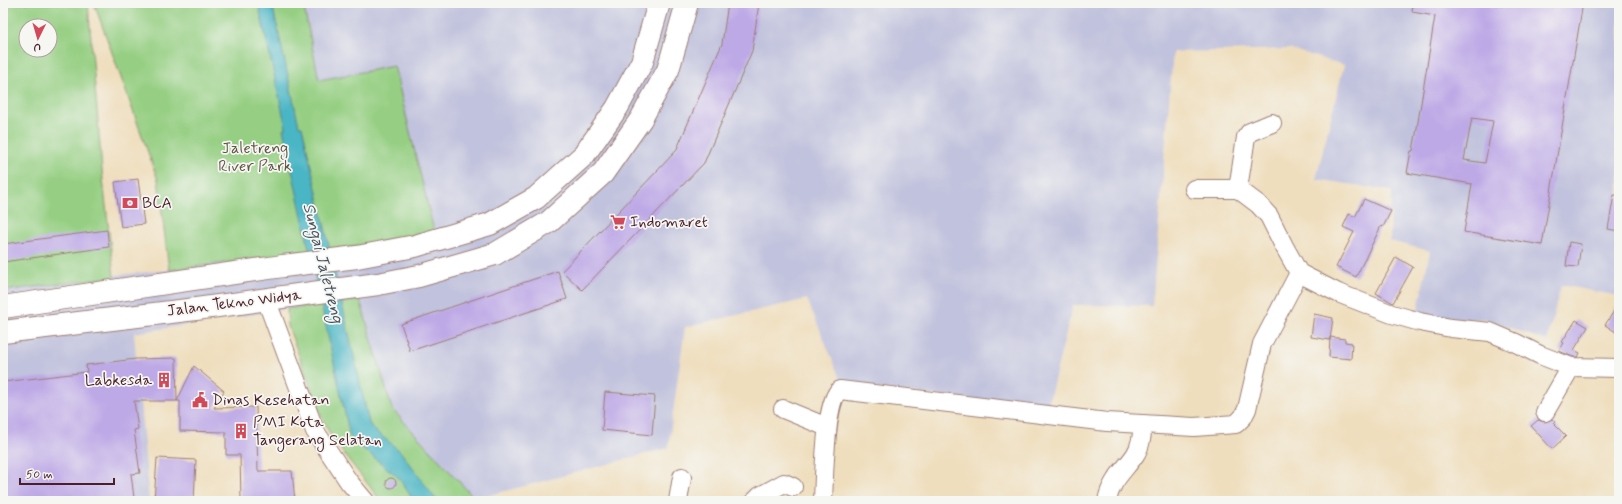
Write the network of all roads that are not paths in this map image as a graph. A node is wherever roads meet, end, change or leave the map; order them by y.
1 (659, 3) edge
2 (687, 3) edge
3 (1272, 123) dead end
4 (1194, 189) dead end
5 (1238, 189) junction
6 (1299, 272) junction
7 (266, 299) junction
8 (3, 306) edge
9 (3, 332) edge
10 (1571, 367) junction
11 (1619, 368) edge
12 (783, 409) dead end
13 (1545, 412) dead end
14 (1143, 424) junction
15 (827, 427) junction
16 (682, 477) dead end
17 (793, 487) dead end
18 (365, 501) edge
19 (678, 501) edge
20 (755, 501) edge
21 (823, 501) edge
22 (1107, 501) edge

1 - 8 main road, Jalan Tekno Widya
2 - 7 main road, Jalan Tekno Widya
3 - 5 street
4 - 5 street
5 - 6 street
6 - 10 street
6 - 14 street
7 - 9 main road, Jalan Tekno Widya
7 - 18 street
10 - 11 street
10 - 13 street
12 - 15 street
14 - 15 street
14 - 22 street
15 - 21 street
16 - 19 street
17 - 20 street

